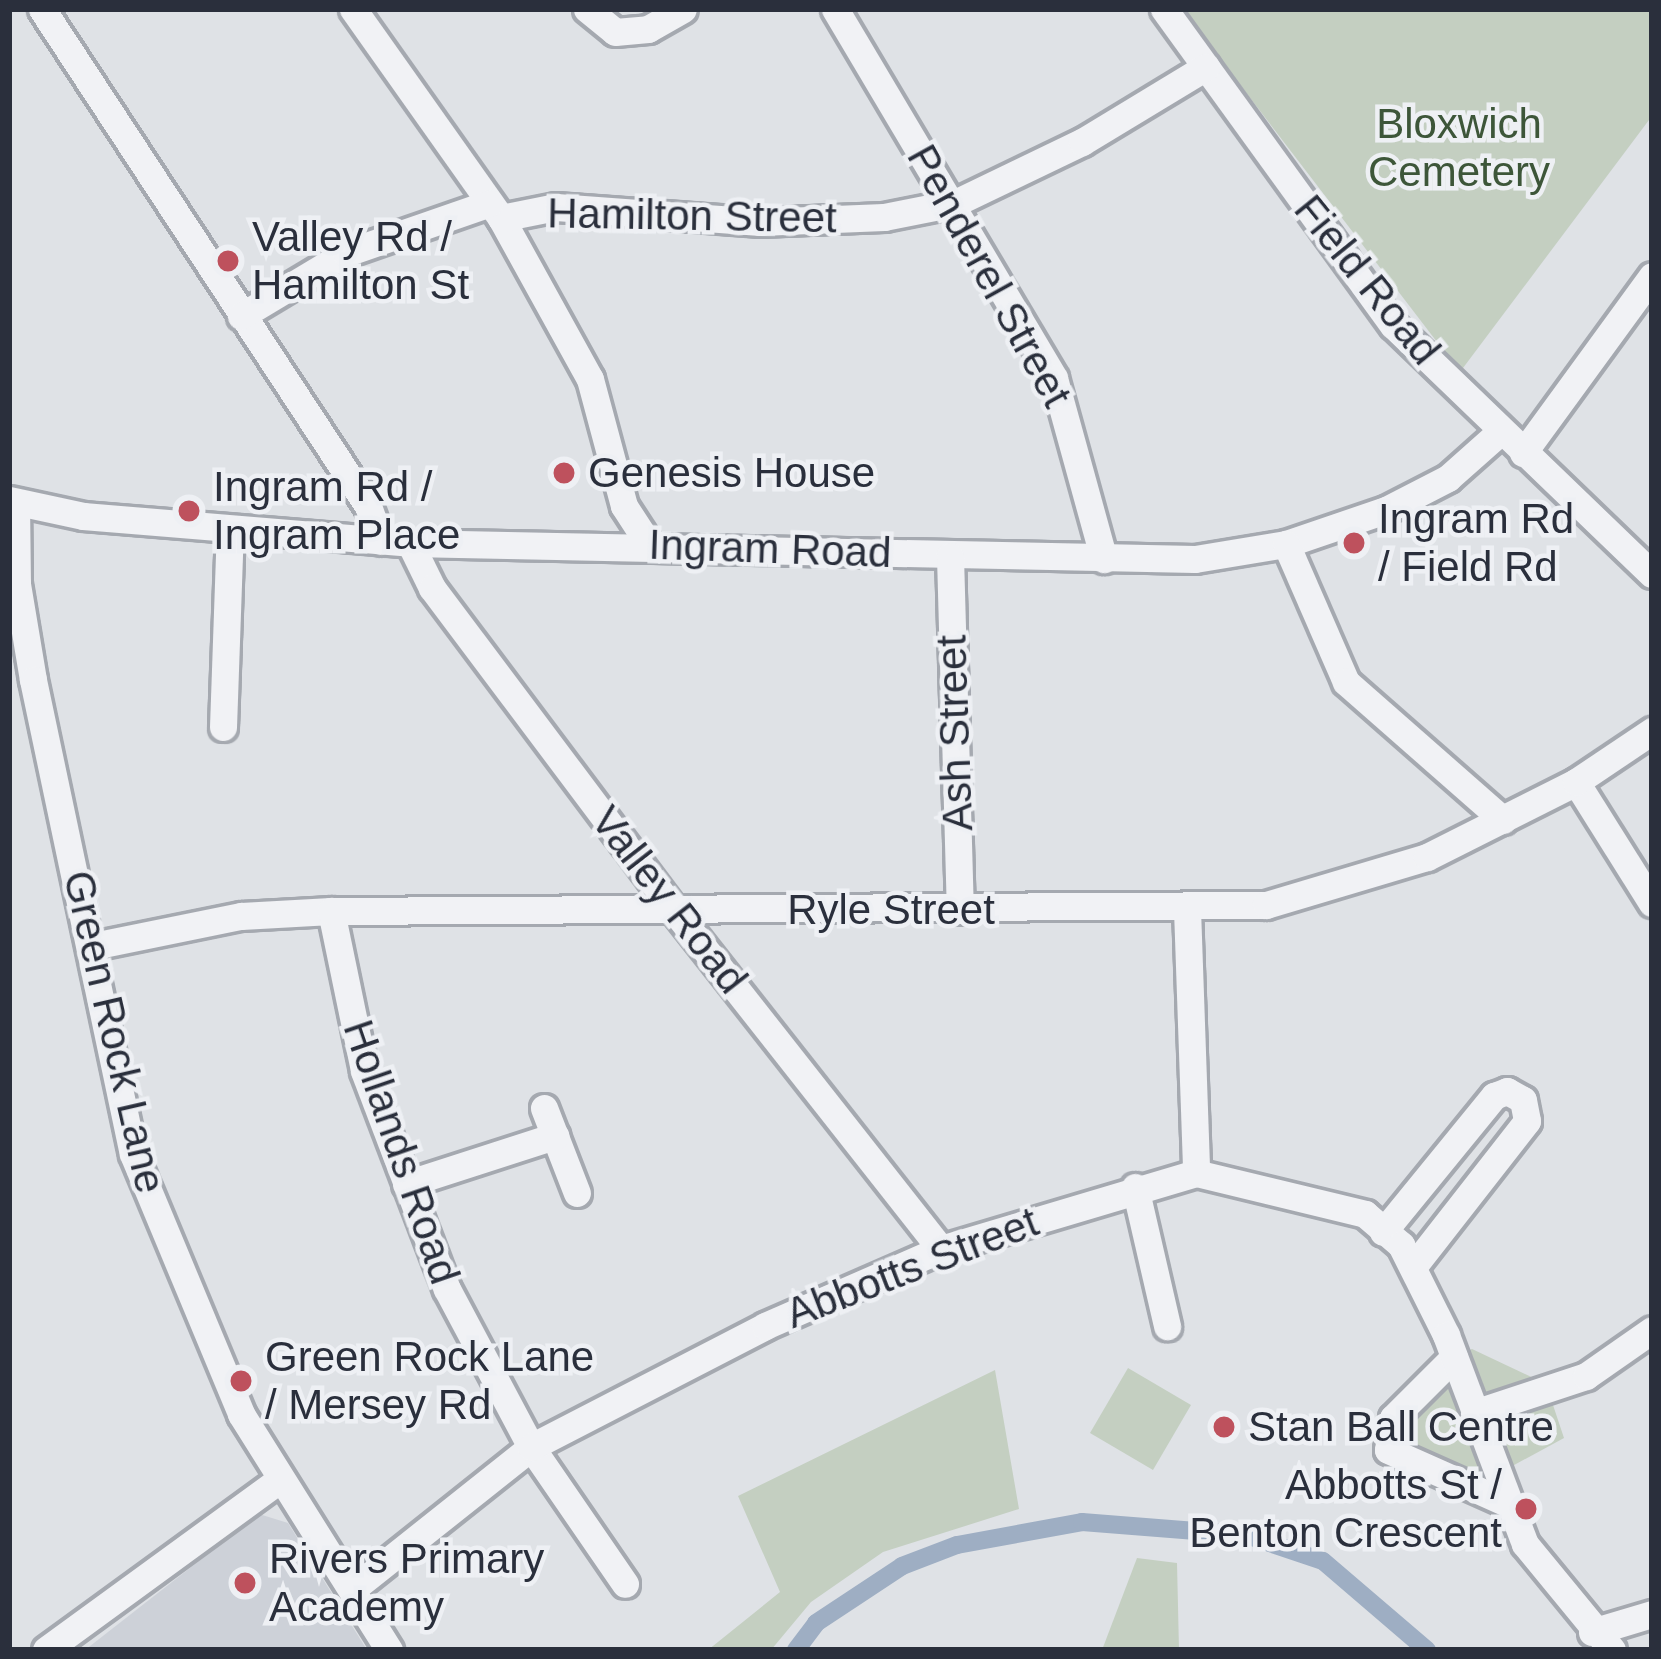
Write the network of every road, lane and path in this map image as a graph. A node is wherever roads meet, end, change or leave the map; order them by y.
1 (42, 9) edge
2 (353, 9) edge
3 (587, 9) edge
4 (683, 9) edge
5 (835, 9) edge
6 (1164, 9) edge
7 (1206, 67) junction
8 (956, 203) junction
9 (495, 210) junction
10 (1652, 276) edge
11 (241, 316) junction
12 (1501, 431) junction
13 (1523, 453) junction
14 (12, 501) edge
15 (230, 529) junction
16 (396, 542) junction
17 (648, 543) junction
18 (1286, 544) junction
19 (950, 556) junction
20 (1104, 559) junction
21 (1652, 574) edge
22 (21, 681) edge
23 (223, 727) dead end
24 (1652, 731) edge
25 (1576, 782) junction
26 (1504, 820) junction
27 (1652, 903) edge
28 (1187, 909) junction
29 (674, 910) junction
30 (960, 910) junction
31 (332, 911) junction
32 (93, 946) junction
33 (544, 1108) dead end
34 (554, 1136) junction
35 (1196, 1173) junction
36 (406, 1184) junction
37 (1136, 1187) junction
38 (577, 1193) dead end
39 (1383, 1232) junction
40 (941, 1249) junction
41 (1416, 1264) junction
42 (1167, 1326) dead end
43 (1652, 1330) edge
44 (1454, 1358) junction
45 (1474, 1413) junction
46 (531, 1447) junction
47 (278, 1481) junction
48 (1505, 1502) junction
49 (625, 1584) dead end
50 (354, 1588) junction
51 (1652, 1614) edge
52 (1602, 1641) edge
53 (46, 1650) edge
54 (389, 1650) edge

1 - 11 street, Valley Road
2 - 9 street
3 - 4 street
5 - 8 street, Penderel Street
6 - 7 street, Field Road
7 - 8 street, Hamilton Street
7 - 12 street, Field Road
8 - 9 street, Hamilton Street
8 - 20 street, Penderel Street
9 - 11 street, Hamilton Street
9 - 17 street
10 - 13 street
11 - 16 street, Valley Road
12 - 13 street, Field Road
12 - 18 street, Ingram Road
13 - 21 street, Field Road
14 - 15 street, Ingram Road
14 - 22 street, Green Rock Lane
15 - 16 street, Ingram Road
15 - 23 street
16 - 17 street, Ingram Road
16 - 29 street, Valley Road
17 - 19 street, Ingram Road
18 - 20 street, Ingram Road
18 - 26 street
19 - 20 street, Ingram Road
19 - 30 street, Ash Street
22 - 32 street, Green Rock Lane
24 - 25 street, Ryle Street
25 - 26 street, Ryle Street
25 - 27 street
26 - 28 street, Ryle Street
28 - 30 street, Ryle Street
28 - 35 street
29 - 30 street, Ryle Street
29 - 31 street, Ryle Street
29 - 40 street, Valley Road
31 - 32 street, Ryle Street
31 - 36 street, Hollands Road
32 - 47 street, Green Rock Lane
33 - 34 street
34 - 36 street
34 - 38 street
35 - 37 street, Abbotts Street
35 - 39 street, Abbotts Street
36 - 46 street, Hollands Road
37 - 40 street, Abbotts Street
37 - 42 street
39 - 41 street, Abbotts Street
39 - 41 street
40 - 46 street, Abbotts Street
41 - 44 street, Abbotts Street
43 - 45 street
44 - 45 street, Abbotts Street
44 - 48 street
45 - 48 street, Abbotts Street
46 - 49 street, Hollands Road
46 - 50 street, Abbotts Street
47 - 50 street, Green Rock Lane
47 - 53 street
48 - 52 street, Abbotts Street
50 - 54 street, Green Rock Lane
51 - 52 street, Abbotts Street

